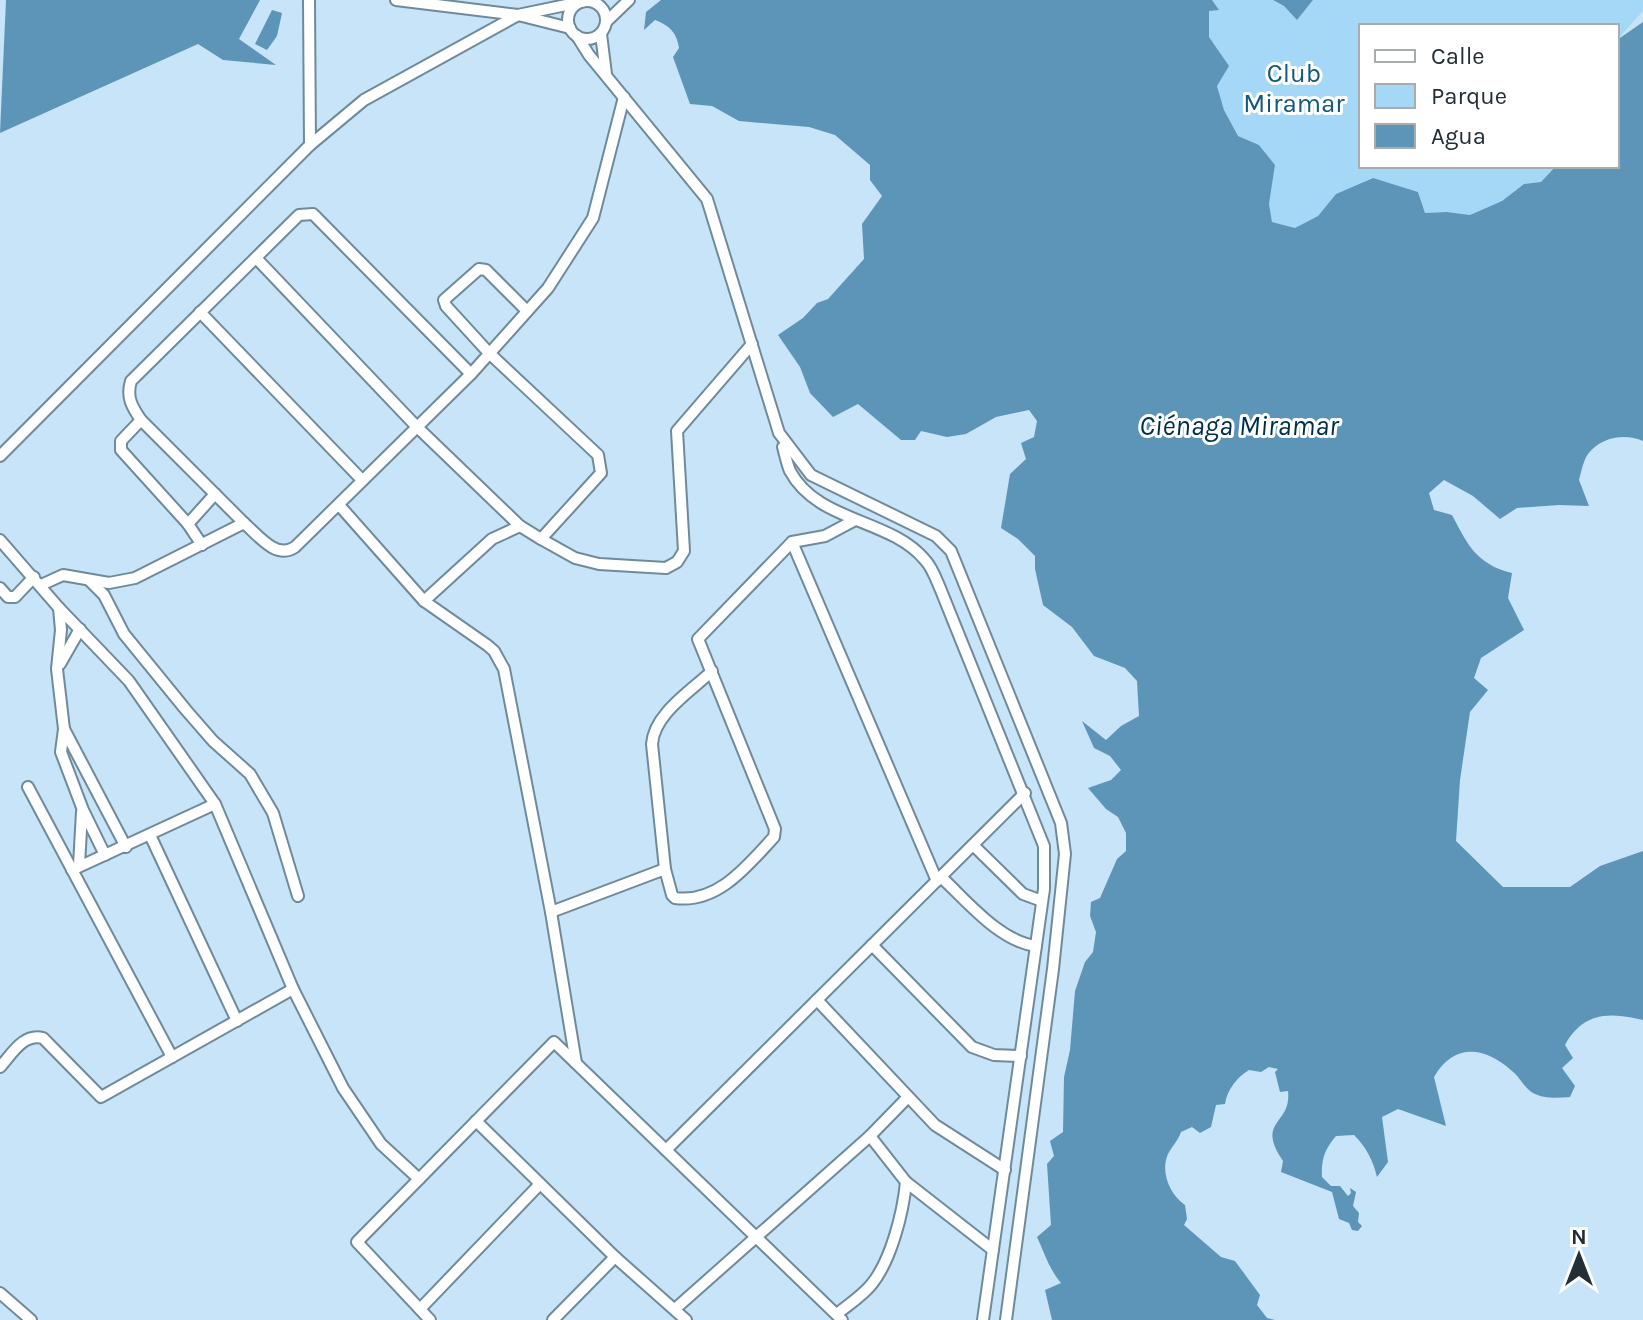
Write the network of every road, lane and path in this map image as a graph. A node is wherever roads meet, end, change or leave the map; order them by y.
1 (309, 0) edge
2 (396, 0) edge
3 (629, 0) edge
4 (585, 1) edge
5 (518, 15) junction
6 (606, 22) junction
7 (574, 32) junction
8 (601, 34) junction
9 (606, 76) junction
10 (624, 97) junction
11 (310, 145) junction
12 (257, 259) junction
13 (527, 311) junction
14 (200, 312) junction
15 (752, 344) junction
16 (489, 353) junction
17 (471, 374) junction
18 (141, 420) junction
19 (416, 426) junction
20 (779, 433) junction
21 (0, 456) edge
22 (362, 480) junction
23 (215, 494) junction
24 (339, 505) junction
25 (855, 520) junction
26 (244, 523) junction
27 (188, 524) junction
28 (520, 526) junction
29 (541, 539) junction
30 (0, 541) edge
31 (792, 542) junction
32 (202, 545) junction
33 (89, 580) junction
34 (38, 581) junction
35 (0, 588) edge
36 (424, 601) junction
37 (59, 608) junction
38 (80, 629) junction
39 (57, 669) junction
40 (712, 671) junction
41 (64, 729) junction
42 (28, 787) dead end
43 (1025, 793) junction
44 (215, 804) junction
45 (83, 810) junction
46 (150, 835) junction
47 (973, 845) junction
48 (126, 847) junction
49 (105, 855) junction
50 (76, 868) junction
51 (665, 869) junction
52 (939, 879) junction
53 (298, 896) dead end
54 (1042, 901) junction
55 (551, 912) junction
56 (872, 945) junction
57 (1036, 946) junction
58 (293, 989) junction
59 (817, 1000) junction
60 (237, 1021) junction
61 (1021, 1056) junction
62 (172, 1057) junction
63 (576, 1063) junction
64 (0, 1067) edge
65 (908, 1097) junction
66 (476, 1121) junction
67 (870, 1136) junction
68 (666, 1150) junction
69 (1005, 1170) junction
70 (419, 1179) junction
71 (906, 1182) junction
72 (540, 1184) junction
73 (755, 1237) junction
74 (993, 1250) junction
75 (615, 1257) junction
76 (0, 1293) edge
77 (420, 1309) junction
78 (675, 1309) junction
79 (839, 1317) edge
80 (31, 1320) edge
81 (430, 1320) edge
82 (553, 1320) edge
83 (686, 1320) edge
84 (983, 1320) edge
85 (1006, 1320) edge

1 - 11 street
2 - 5 street
3 - 6 street
4 - 5 street
4 - 6 street
4 - 7 street
5 - 7 street
5 - 11 street
6 - 8 street
7 - 8 street
7 - 9 street
8 - 9 street
9 - 10 street
10 - 13 street
10 - 15 street
11 - 21 street
12 - 14 street
12 - 17 street
12 - 19 street
13 - 16 street
13 - 16 street
14 - 18 street
14 - 22 street
15 - 20 street
15 - 29 street
16 - 17 street
16 - 29 street
17 - 19 street
18 - 23 street
18 - 27 street
19 - 22 street
19 - 28 street
20 - 25 street
20 - 85 street
22 - 24 street
23 - 26 street
23 - 27 street
24 - 26 street
24 - 36 street
25 - 31 street
25 - 43 street
26 - 32 street
27 - 32 street
28 - 29 street
28 - 36 street
30 - 34 street
31 - 40 street
31 - 52 street
32 - 33 street
33 - 34 street
33 - 53 street
34 - 35 street
34 - 37 street
36 - 55 street
37 - 38 street
37 - 39 street
38 - 39 street
38 - 44 street
39 - 41 street
40 - 51 street
40 - 51 street
41 - 45 street
41 - 48 street
42 - 50 street
43 - 47 street
43 - 54 street
44 - 46 street
44 - 58 street
45 - 49 street
45 - 50 street
46 - 48 street
46 - 60 street
47 - 52 street
47 - 54 street
48 - 49 street
49 - 50 street
50 - 62 street
51 - 55 street
52 - 56 street
52 - 57 street
54 - 57 street
55 - 63 street
56 - 59 street
56 - 61 street
57 - 61 street
58 - 60 street
58 - 70 street
59 - 65 street
59 - 68 street
60 - 62 street
61 - 69 street
62 - 64 street
63 - 66 street
63 - 68 street
65 - 67 street
65 - 69 street
66 - 70 street
66 - 72 street
67 - 71 street
67 - 73 street
68 - 73 street
69 - 74 street
70 - 77 street
71 - 74 street
71 - 79 street
72 - 75 street
72 - 77 street
73 - 78 street
73 - 79 street
74 - 84 street
75 - 78 street
75 - 82 street
76 - 80 street
77 - 81 street
78 - 83 street

